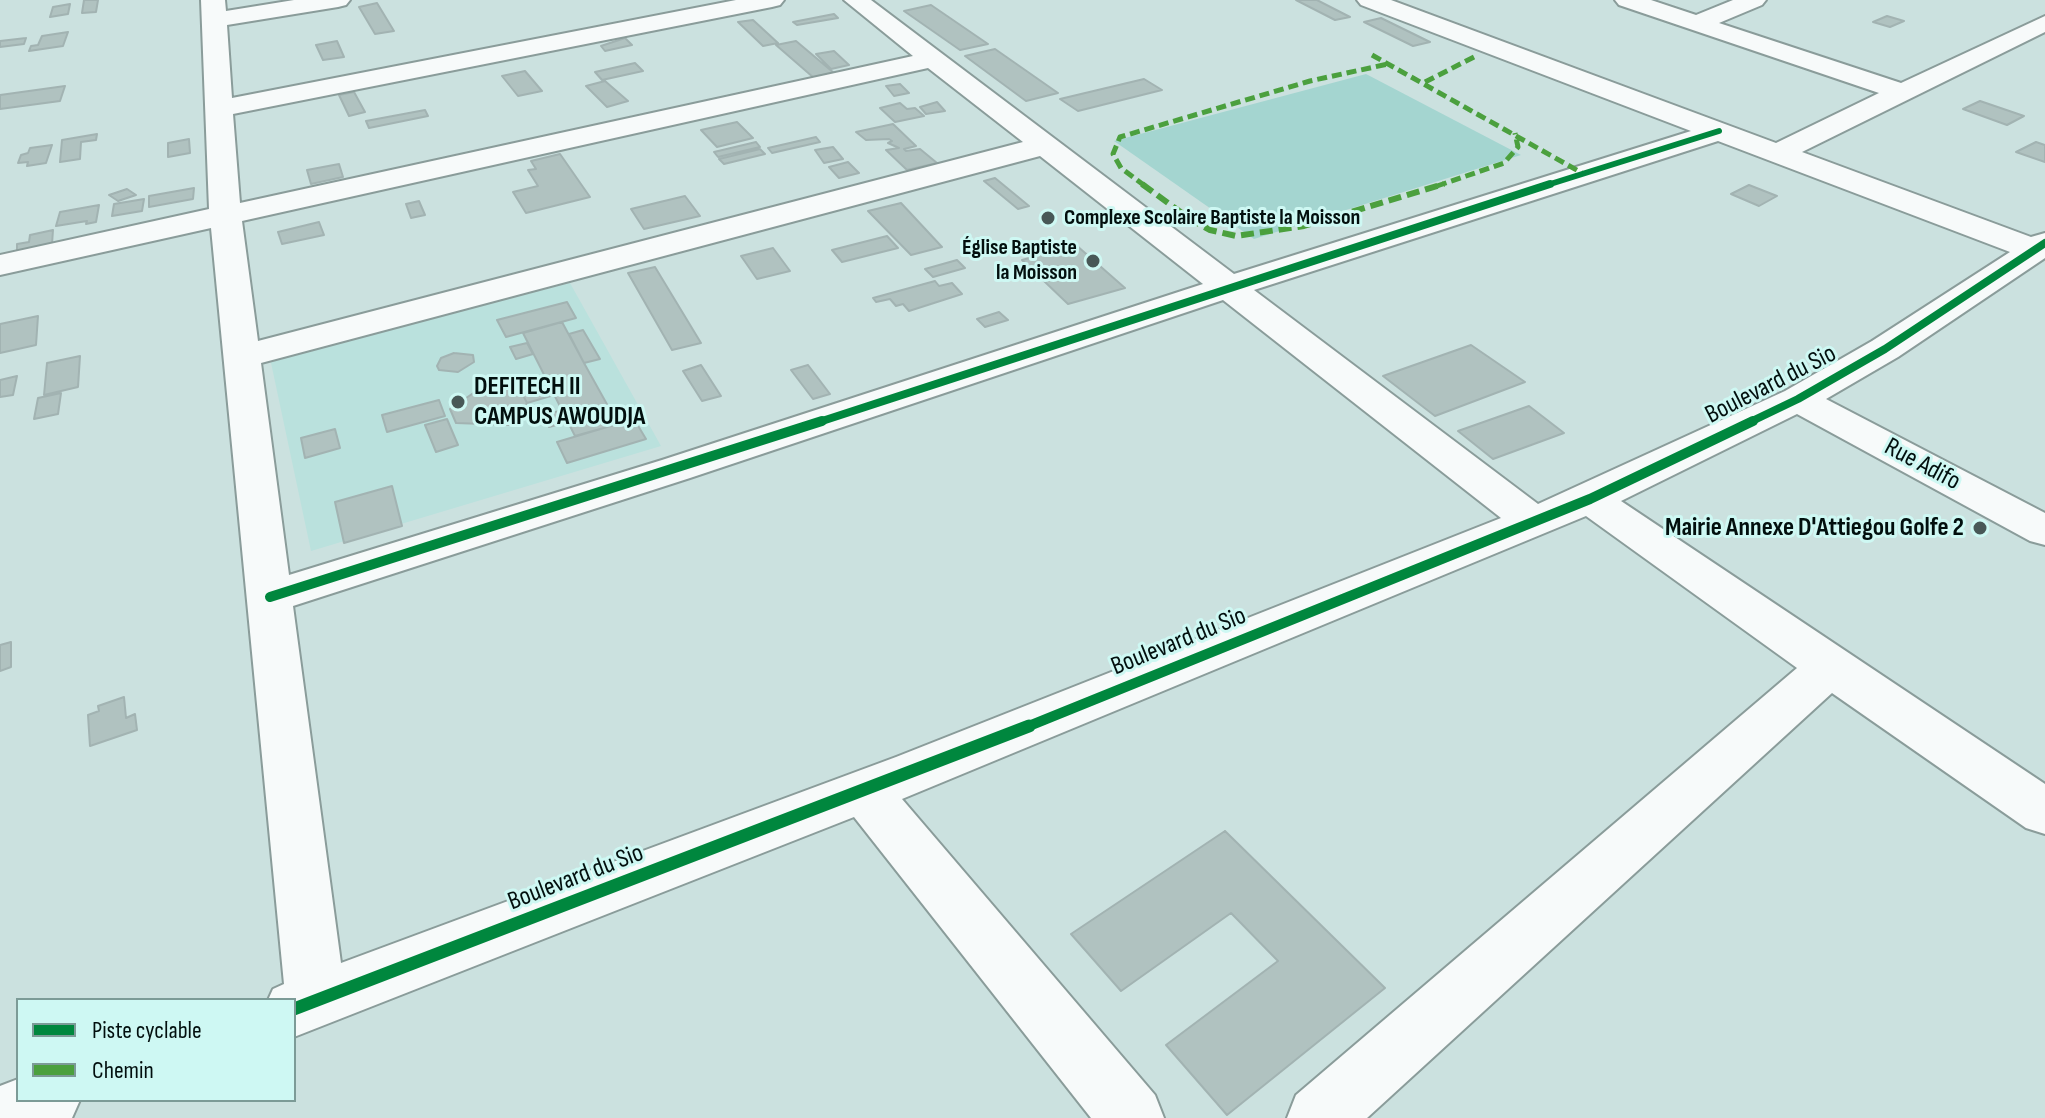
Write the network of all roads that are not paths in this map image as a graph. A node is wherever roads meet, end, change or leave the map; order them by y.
1 (338, 0) edge
2 (772, 0) edge
3 (856, 0) edge
4 (1372, 0) edge
5 (1627, 0) edge
6 (1754, 0) edge
7 (214, 10) edge
8 (1697, 23) junction
9 (2045, 23) edge
10 (931, 60) junction
11 (1903, 92) junction
12 (218, 109) junction
13 (1719, 131) junction
14 (1043, 146) junction
15 (1777, 153) junction
16 (225, 213) junction
17 (2040, 246) edge
18 (0, 265) edge
19 (1229, 286) junction
20 (241, 357) junction
21 (1798, 399) junction
22 (1590, 499) junction
23 (2035, 514) edge
24 (1535, 523) junction
25 (270, 597) junction
26 (1830, 667) junction
27 (864, 791) junction
28 (2045, 812) edge
29 (305, 1004) edge
30 (43, 1102) edge
31 (0, 1118) edge
32 (1132, 1118) edge
33 (1319, 1118) edge

1 - 7 street
2 - 12 street
3 - 10 street
4 - 13 street
5 - 8 street
6 - 8 street
7 - 12 street
8 - 11 street
9 - 11 street
10 - 14 street
10 - 16 street
11 - 15 street
12 - 16 street
13 - 15 street
13 - 19 street
14 - 19 street
14 - 20 street
15 - 17 street
16 - 18 street
16 - 20 street
17 - 21 street, Boulevard du Sio
19 - 24 street
19 - 25 street
20 - 25 street
21 - 22 street, Boulevard du Sio
21 - 23 street, Rue Adifo
22 - 24 street, Boulevard du Sio
22 - 26 street
24 - 27 street, Boulevard du Sio
25 - 29 street
26 - 28 street
26 - 33 street
27 - 29 street, Boulevard du Sio
27 - 32 street
30 - 31 street

